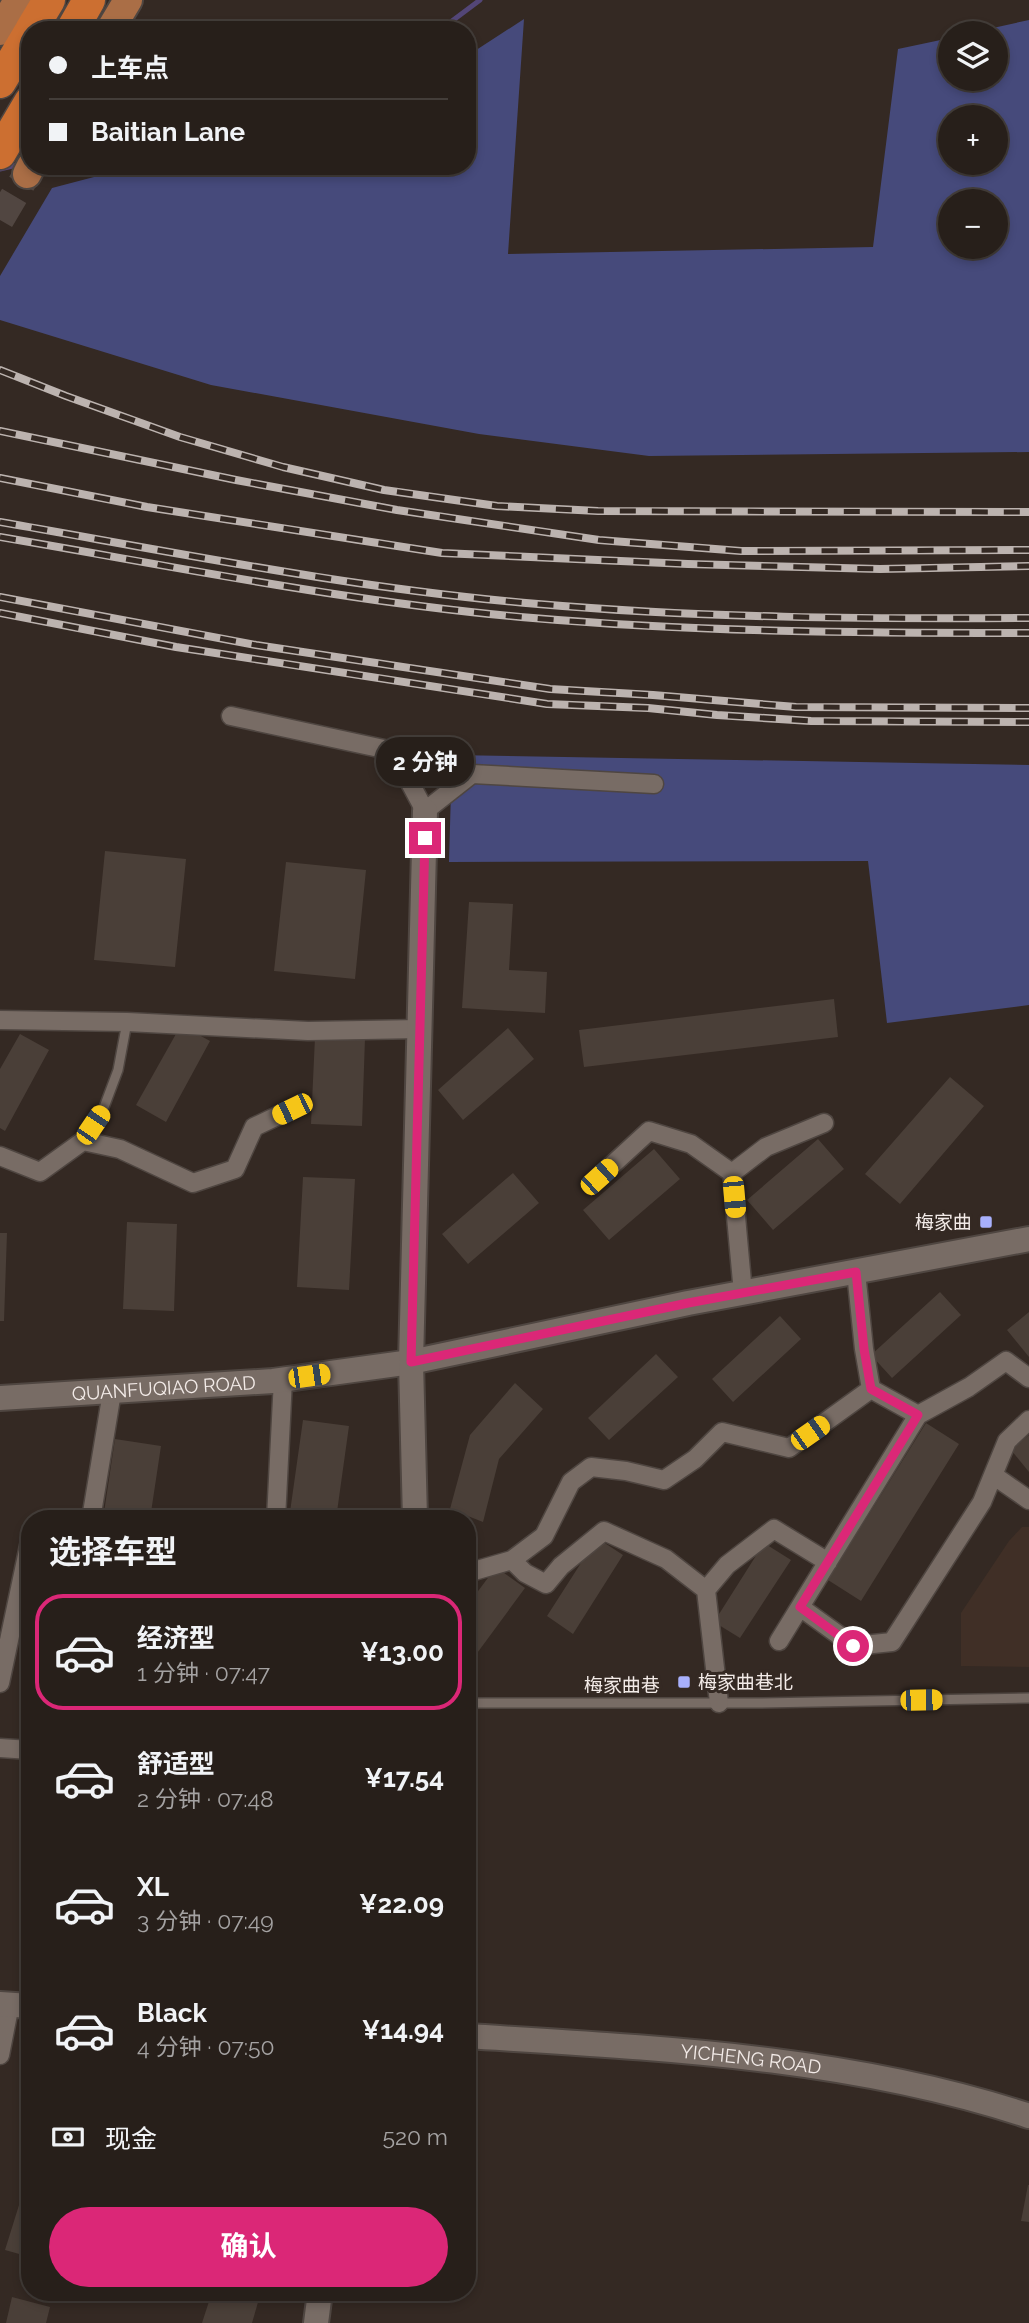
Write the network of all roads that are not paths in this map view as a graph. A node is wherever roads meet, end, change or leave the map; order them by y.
1 (18, 0) edge
2 (49, 0) edge
3 (89, 0) edge
4 (128, 0) edge
5 (36, 21) edge
6 (77, 21) edge
7 (115, 21) edge
8 (0, 31) edge
9 (21, 46) edge
10 (0, 82) edge
11 (21, 117) edge
12 (0, 153) tunnel mouth
13 (231, 716) dead end
14 (654, 784) dead end
15 (425, 811) junction
16 (0, 1020) edge
17 (127, 1022) junction
18 (420, 1029) junction
19 (292, 1109) dead end
20 (824, 1123) dead end
21 (82, 1141) junction
22 (0, 1156) edge
23 (732, 1173) junction
24 (599, 1177) dead end
25 (1029, 1239) edge
26 (856, 1272) junction
27 (743, 1293) junction
28 (411, 1362) junction
29 (1029, 1378) edge
30 (283, 1379) junction
31 (871, 1389) junction
32 (112, 1392) junction
33 (0, 1398) edge
34 (918, 1415) junction
35 (1029, 1419) edge
36 (993, 1475) junction
37 (1029, 1500) edge
38 (92, 1510) edge
39 (276, 1510) edge
40 (415, 1510) edge
41 (512, 1560) junction
42 (828, 1562) junction
43 (476, 1570) edge
44 (21, 1584) edge
45 (706, 1590) junction
46 (800, 1607) junction
47 (779, 1641) dead end
48 (0, 1683) edge
49 (1029, 1698) edge
50 (476, 1703) edge
51 (719, 1703) junction
52 (0, 1748) edge
53 (21, 1749) edge
54 (13, 2005) edge
55 (476, 2037) edge
56 (0, 2055) edge
57 (1029, 2116) edge
58 (319, 2301) edge
59 (316, 2323) edge

1 - 8 main road
2 - 5 highway
3 - 6 highway
4 - 7 main road
9 - 10 highway
11 - 12 highway
13 - 15 street
14 - 15 street
15 - 18 street
16 - 17 street
17 - 18 street
17 - 21 lane
18 - 28 street
19 - 21 street
20 - 23 street
21 - 22 street
23 - 24 street
23 - 27 street
25 - 26 street, QUANFUQIAO ROAD
26 - 27 street, QUANFUQIAO ROAD
26 - 31 street
27 - 28 street, QUANFUQIAO ROAD
28 - 30 street, QUANFUQIAO ROAD
28 - 40 street
29 - 34 street
30 - 32 street, QUANFUQIAO ROAD
30 - 39 street
31 - 34 street
31 - 41 street
32 - 33 street, QUANFUQIAO ROAD
32 - 38 street
34 - 42 street
35 - 36 street
36 - 37 street
36 - 46 street
41 - 43 street
41 - 45 street
42 - 45 street
42 - 46 street
44 - 48 street
45 - 51 street
46 - 47 street
49 - 51 lane, 梅家曲巷
50 - 51 lane, 梅家曲巷
52 - 53 street
54 - 56 street
55 - 57 street, YICHENG ROAD
58 - 59 street

